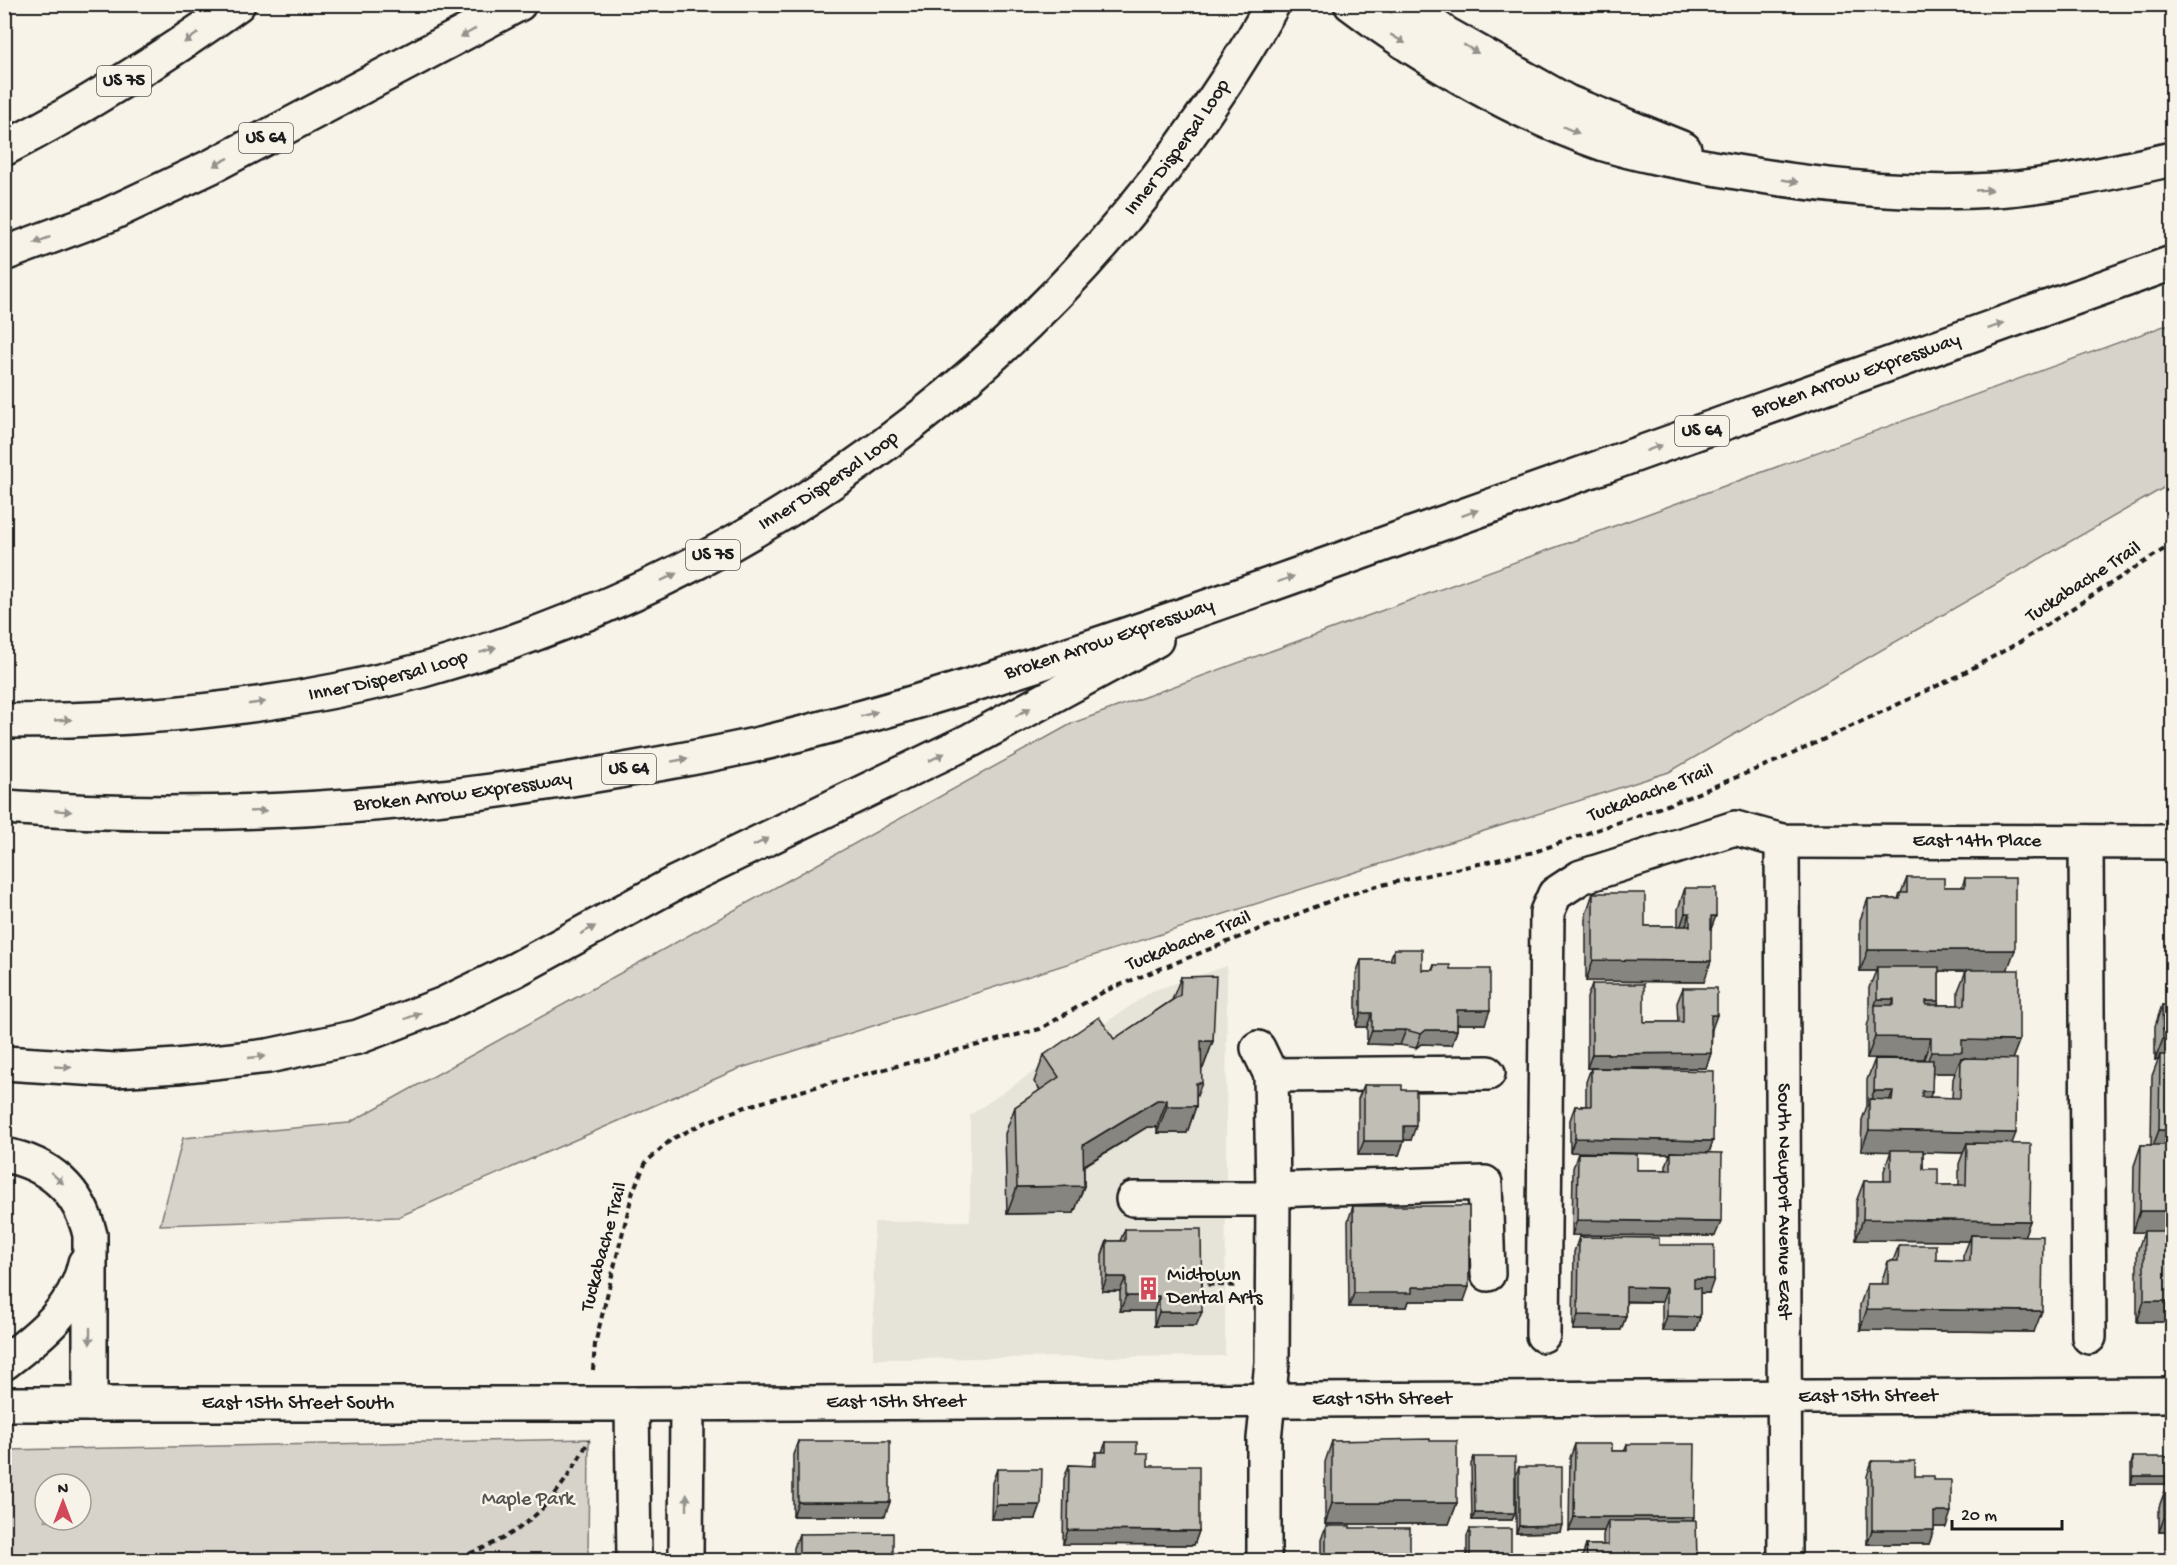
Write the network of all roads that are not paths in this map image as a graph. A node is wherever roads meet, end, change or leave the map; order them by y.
1 (238, 4) edge
2 (519, 4) edge
3 (1273, 4) edge
4 (1351, 4) edge
5 (1405, 4) edge
6 (1605, 130) junction
7 (4, 148) edge
8 (2172, 159) edge
9 (4, 254) edge
10 (2172, 264) edge
11 (1231, 598) junction
12 (4, 721) edge
13 (4, 807) edge
14 (1782, 841) junction
15 (2086, 842) junction
16 (2172, 842) edge
17 (4, 1063) edge
18 (1488, 1073) dead end
19 (4, 1155) edge
20 (1274, 1194) junction
21 (1133, 1199) dead end
22 (90, 1235) junction
23 (1488, 1274) dead end
24 (1543, 1335) dead end
25 (2089, 1337) dead end
26 (4, 1363) edge
27 (2172, 1395) edge
28 (1785, 1398) junction
29 (1269, 1400) junction
30 (592, 1403) joint
31 (687, 1403) junction
32 (4, 1404) edge
33 (90, 1404) junction
34 (632, 1404) junction
35 (634, 1560) edge
36 (686, 1560) edge
37 (1264, 1560) edge
38 (1785, 1560) edge

1 -> 7 main road, US 75
2 -> 9 main road, US 64
12 -> 3 main road, Inner Dispersal Loop / US 75
4 -> 6 main road
5 -> 6 main road
6 -> 8 main road
11 -> 10 main road, Broken Arrow Expressway / US 64
13 -> 11 main road, Broken Arrow Expressway / US 64
17 -> 11 main road
14 - 15 main road, East 14th Place
14 - 24 main road, East 14th Place
14 - 28 main road, South Newport Avenue East
15 - 16 main road, East 14th Place
15 - 25 main road
18 - 20 main road
19 -> 22 main road
20 - 21 main road
20 - 23 main road
20 - 29 main road
22 - 26 main road
22 -> 33 main road
27 - 28 main road, East 15th Street
28 - 29 main road, East 15th Street
28 - 38 main road, South Newport Avenue East
29 - 31 main road, East 15th Street
29 - 37 main road
30 - 33 main road, East 15th Street South
30 - 34 main road, East 15th Street
31 - 34 main road, East 15th Street
36 -> 31 main road
32 - 33 main road, East 15th Street South
34 - 35 main road

